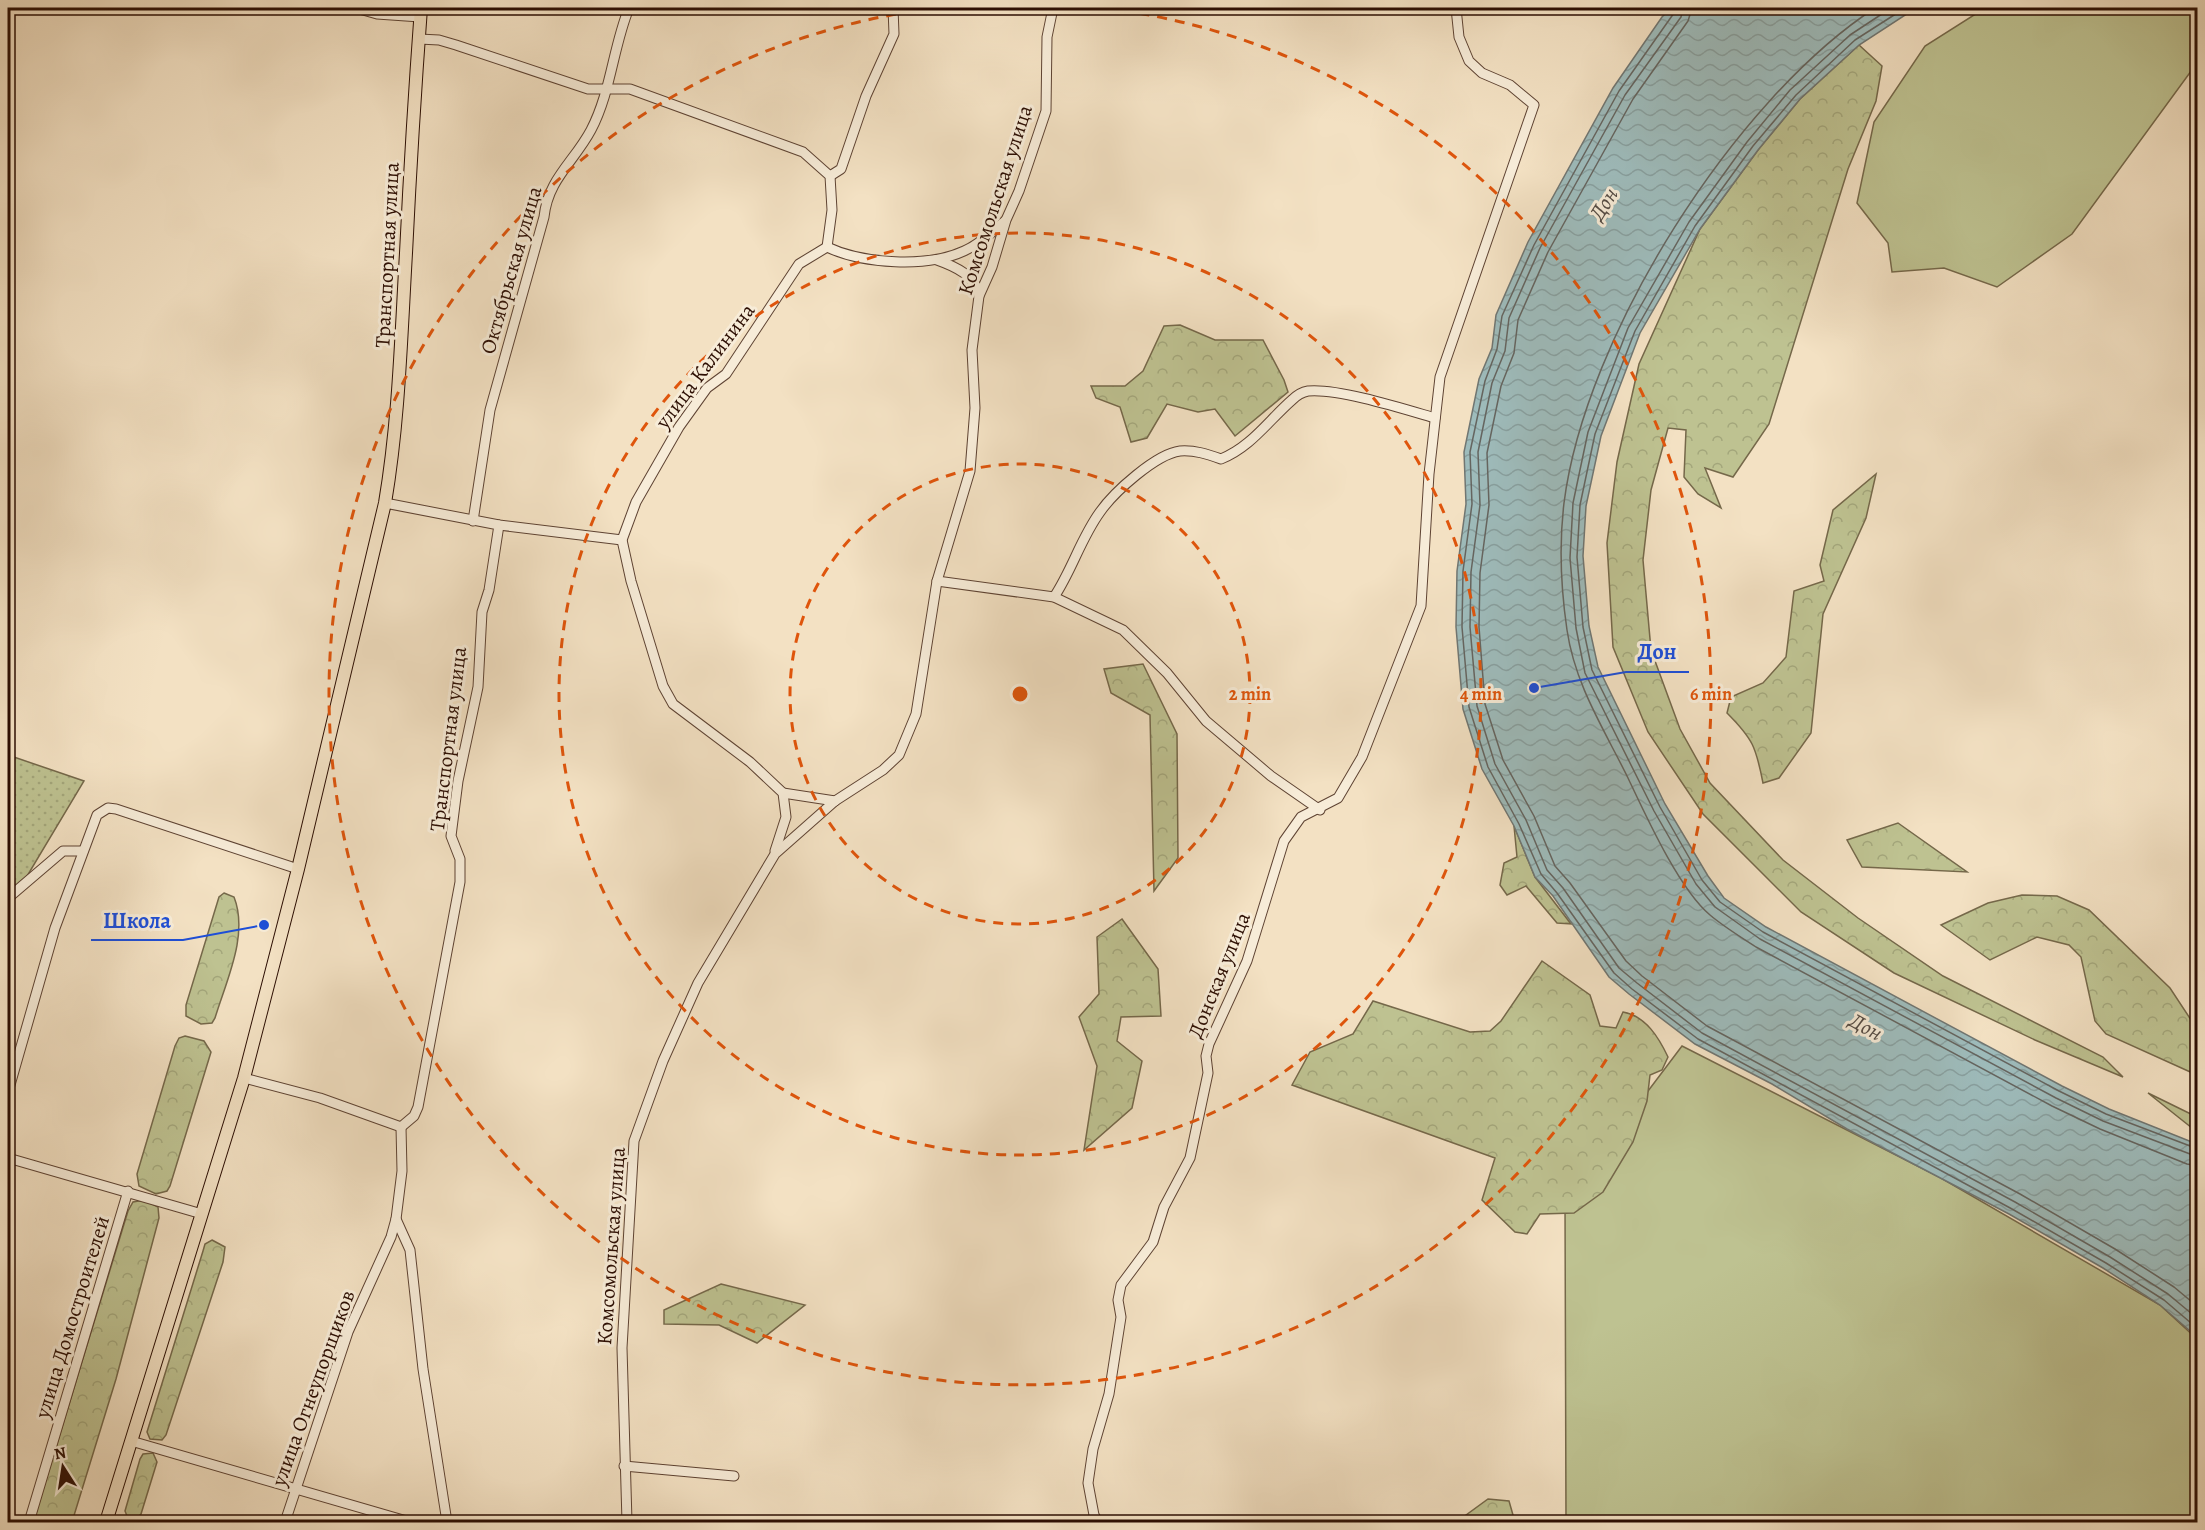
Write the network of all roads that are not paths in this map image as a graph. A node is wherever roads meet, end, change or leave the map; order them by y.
1 (356, 8) edge
2 (629, 8) edge
3 (893, 8) edge
4 (1053, 8) edge
5 (1456, 8) edge
6 (420, 12) edge
7 (419, 39) junction
8 (607, 88) junction
9 (830, 176) junction
10 (1006, 220) junction
11 (827, 247) junction
12 (937, 260) junction
13 (979, 296) junction
14 (1435, 418) junction
15 (384, 503) junction
16 (473, 521) junction
17 (499, 525) junction
18 (622, 540) junction
19 (937, 581) junction
20 (1054, 597) junction
21 (783, 793) junction
22 (835, 801) junction
23 (1320, 810) junction
24 (83, 851) junction
25 (775, 854) junction
26 (298, 869) junction
27 (8, 898) edge
28 (244, 1078) junction
29 (8, 1092) edge
30 (401, 1127) junction
31 (8, 1158) edge
32 (128, 1191) junction
33 (202, 1214) junction
34 (396, 1219) junction
35 (131, 1441) junction
36 (624, 1466) junction
37 (734, 1476) dead end
38 (295, 1489) junction
39 (29, 1522) edge
40 (106, 1522) edge
41 (285, 1522) edge
42 (410, 1522) edge
43 (447, 1522) edge
44 (627, 1522) edge
45 (1098, 1522) edge

1 - 6 street
2 - 8 street, Октябрьская улица
3 - 9 street
4 - 10 street, Комсомольская улица
5 - 14 street, Донская улица
6 - 7 main road, Транспортная улица
7 - 8 street
7 - 15 main road, Транспортная улица
8 - 9 street
8 - 16 street, Октябрьская улица
9 - 11 street
10 - 12 street
10 - 13 street, Комсомольская улица
11 - 12 street
11 - 18 street, улица Калинина
12 - 13 street
13 - 19 street, Комсомольская улица
14 - 20 street
14 - 23 street, Донская улица
15 - 16 street
15 - 26 main road, Транспортная улица
16 - 17 street
17 - 18 street
17 - 30 street, Транспортная улица
18 - 21 street
19 - 20 street
19 - 22 street, Комсомольская улица
20 - 23 street
21 - 22 street
21 - 25 street
22 - 25 street, Комсомольская улица
23 - 45 street, Донская улица
24 - 26 street
24 - 27 street
24 - 29 street
25 - 36 street, Комсомольская улица
26 - 28 main road, Транспортная улица
28 - 30 street
28 - 33 main road, Транспортная улица
30 - 34 street, улица Огнеупорщиков
31 - 32 street
32 - 33 street
32 - 39 street, улица Домостроителей
33 - 35 main road, Транспортная улица
34 - 38 street, улица Огнеупорщиков
34 - 43 street
35 - 38 street
35 - 40 main road
36 - 37 street
36 - 44 street, Комсомольская улица
38 - 41 street, улица Огнеупорщиков
38 - 42 street

